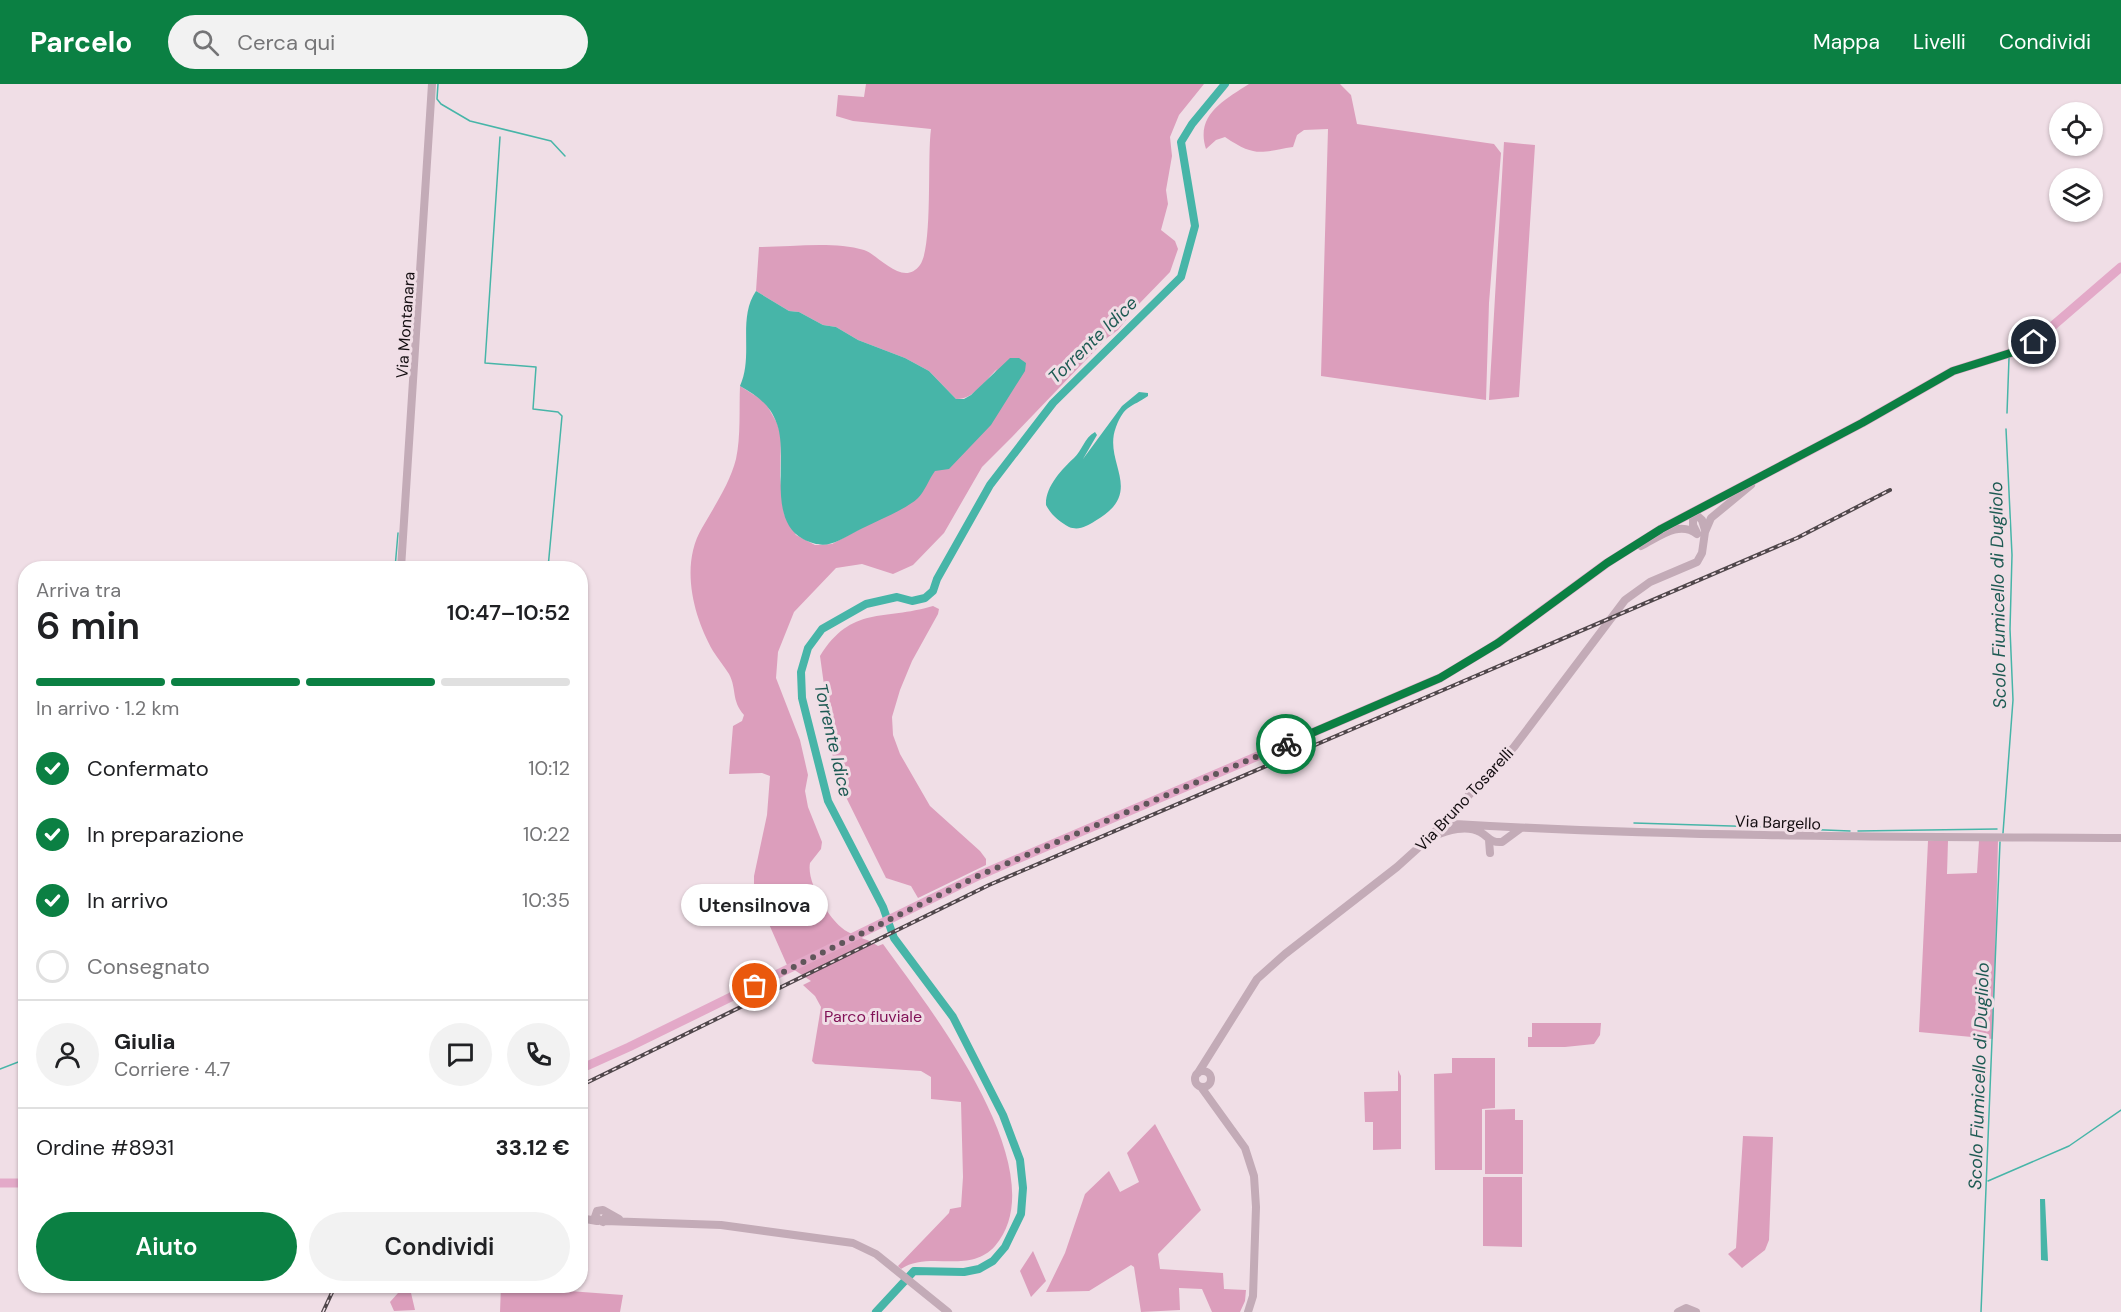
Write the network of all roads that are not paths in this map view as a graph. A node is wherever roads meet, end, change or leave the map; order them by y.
1 (432, 84) edge
2 (2121, 267) edge
3 (1768, 472) junction
4 (1693, 512) junction
5 (1701, 533) junction
6 (1615, 557) junction
7 (401, 561) edge
8 (1447, 820) junction
9 (1524, 827) junction
10 (1453, 830) junction
11 (2121, 838) edge
12 (1428, 839) junction
13 (1489, 840) junction
14 (1490, 853) dead end
15 (1212, 1052) junction
16 (588, 1065) edge
17 (1198, 1073) junction
18 (1209, 1078) junction
19 (1201, 1087) junction
20 (1214, 1101) junction
21 (0, 1183) edge
22 (18, 1183) edge
23 (588, 1214) edge
24 (588, 1218) edge
25 (603, 1219) junction
26 (1248, 1310) edge
27 (948, 1312) edge
28 (1677, 1312) edge
29 (1696, 1312) edge

1 - 7 street, Via Montanara
2 - 3 main road, Via Bruno Tosarelli
3 - 4 main road, Via Bruno Tosarelli
3 - 5 street, Via Bruno Tosarelli
4 - 5 street
4 - 6 main road, Via Bruno Tosarelli
5 - 6 street
5 - 8 street, Via Bruno Tosarelli
6 - 16 main road, Via Bruno Tosarelli
8 - 9 street, Via Bargello
8 - 10 street
8 - 12 street, Via Bruno Tosarelli
9 - 11 street, Via Bargello
9 - 13 street
10 - 12 street
10 - 13 street
12 - 15 street, Via Bruno Tosarelli
13 - 14 street
15 - 17 street, Via Bruno Tosarelli
15 - 18 street, Via Bruno Tosarelli
17 - 18 street
17 - 19 street
18 - 19 street
18 - 20 street, Via Bruno Tosarelli
19 - 20 street, Via Bruno Tosarelli
20 - 26 street, Via Bruno Tosarelli
21 - 22 main road
23 - 25 street
24 - 25 street
25 - 27 street
28 - 29 street

